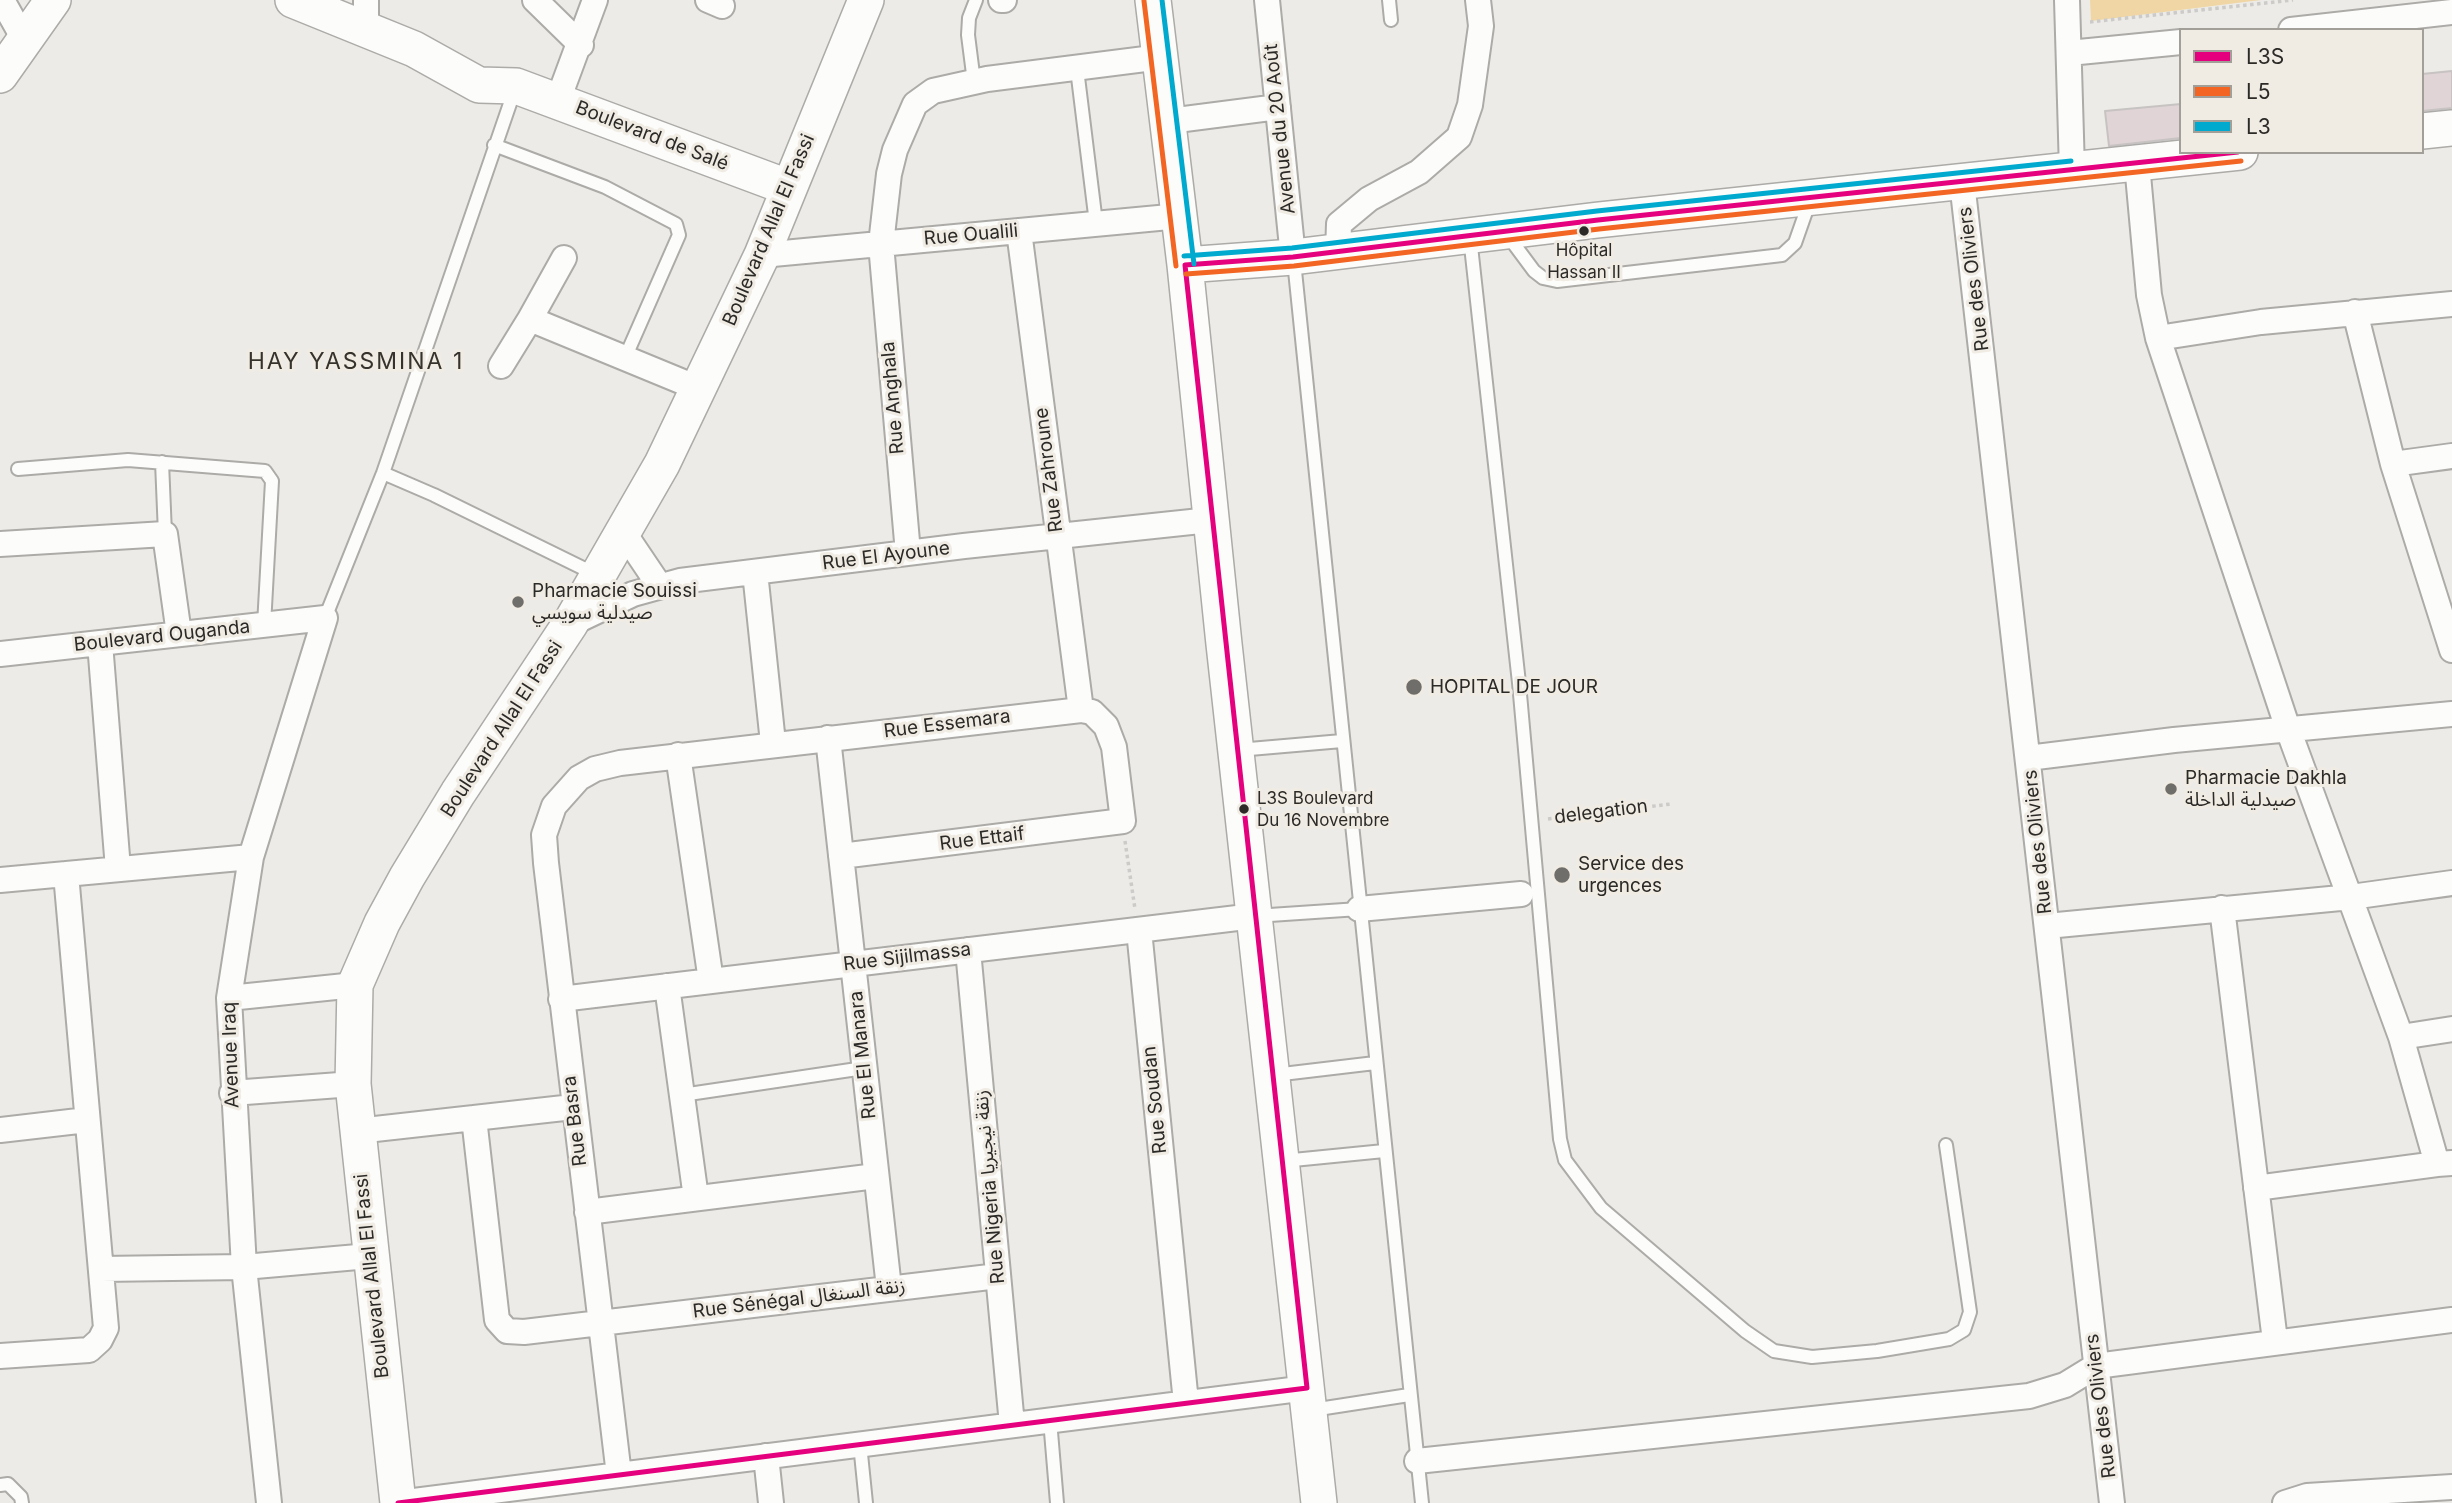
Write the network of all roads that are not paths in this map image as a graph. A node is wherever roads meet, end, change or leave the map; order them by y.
1 (2, 0) edge
2 (53, 0) edge
3 (293, 0) edge
4 (535, 0) edge
5 (595, 0) edge
6 (866, 0) edge
7 (976, 0) edge
8 (1153, 0) edge
9 (1267, 0) edge
10 (1389, 0) edge
11 (1478, 0) edge
12 (2067, 0) edge
13 (362, 8) edge
14 (2452, 12) edge
15 (1391, 20) dead end
16 (2309, 28) edge
17 (25, 41) junction
18 (2179, 42) edge
19 (581, 45) junction
20 (2069, 53) junction
21 (1161, 57) junction
22 (1077, 69) junction
23 (0, 75) edge
24 (974, 82) junction
25 (516, 86) junction
26 (558, 100) junction
27 (1278, 107) junction
28 (1169, 121) junction
29 (2452, 128) edge
30 (2424, 131) edge
31 (495, 145) junction
32 (2223, 154) edge
33 (2137, 164) junction
34 (2072, 170) junction
35 (1962, 182) junction
36 (787, 187) junction
37 (1811, 199) junction
38 (1180, 216) junction
39 (1096, 223) junction
40 (1019, 231) junction
41 (1505, 232) junction
42 (1470, 236) junction
43 (881, 244) junction
44 (1338, 252) junction
45 (762, 255) junction
46 (1293, 257) junction
47 (564, 258) dead end
48 (1185, 265) junction
49 (2452, 304) edge
50 (2355, 312) junction
51 (530, 319) junction
52 (2158, 338) junction
53 (625, 358) junction
54 (501, 366) dead end
55 (700, 389) junction
56 (2452, 456) edge
57 (162, 462) junction
58 (2393, 464) junction
59 (18, 469) dead end
60 (383, 474) junction
61 (1210, 520) junction
62 (624, 533) junction
63 (165, 534) junction
64 (1057, 537) junction
65 (0, 544) edge
66 (908, 553) junction
67 (755, 572) junction
68 (598, 576) junction
69 (659, 585) junction
70 (325, 618) junction
71 (570, 624) junction
72 (264, 625) junction
73 (179, 634) junction
74 (100, 643) junction
75 (2452, 650) edge
76 (0, 654) edge
77 (1081, 710) junction
78 (2452, 714) edge
79 (2288, 729) junction
80 (828, 738) junction
81 (1342, 741) junction
82 (773, 743) junction
83 (1236, 750) junction
84 (678, 755) junction
85 (2028, 758) junction
86 (579, 778) joint
87 (841, 856) junction
88 (251, 857) junction
89 (118, 869) junction
90 (66, 874) junction
91 (0, 880) edge
92 (2452, 883) edge
93 (1521, 894) dead end
94 (2351, 897) junction
95 (2222, 908) junction
96 (1359, 909) junction
97 (1254, 916) junction
98 (2048, 926) junction
99 (1139, 930) junction
100 (968, 950) junction
101 (853, 964) junction
102 (711, 981) junction
103 (355, 985) junction
104 (667, 986) junction
105 (229, 998) junction
106 (561, 999) junction
107 (2452, 1029) edge
108 (2401, 1037) junction
109 (1375, 1063) junction
110 (864, 1068) junction
111 (1273, 1075) junction
112 (353, 1084) junction
113 (232, 1093) junction
114 (682, 1096) junction
115 (573, 1107) junction
116 (474, 1118) junction
117 (87, 1120) junction
118 (0, 1130) edge
119 (357, 1131) junction
120 (1946, 1145) dead end
121 (1384, 1151) junction
122 (1282, 1161) junction
123 (2445, 1163) edge
124 (876, 1176) junction
125 (2256, 1188) junction
126 (696, 1198) junction
127 (587, 1212) junction
128 (369, 1256) junction
129 (244, 1267) junction
130 (101, 1269) junction
131 (998, 1276) junction
132 (889, 1288) junction
133 (2452, 1320) edge
134 (599, 1323) junction
135 (2274, 1341) junction
136 (0, 1356) edge
137 (2096, 1366) junction
138 (1409, 1395) junction
139 (1308, 1399) junction
140 (1186, 1403) junction
141 (1050, 1420) junction
142 (1012, 1425) junction
143 (860, 1444) junction
144 (766, 1456) junction
145 (1417, 1461) junction
146 (619, 1475) junction
147 (0, 1485) edge
148 (2452, 1487) edge
149 (2396, 1497) edge
150 (22, 1503) edge
151 (269, 1503) edge
152 (398, 1503) edge
153 (771, 1503) edge
154 (866, 1503) edge
155 (1058, 1503) edge
156 (1319, 1503) edge
157 (1422, 1503) edge
158 (2112, 1503) edge
159 (2285, 1503) edge

1 - 17 street
2 - 17 street
3 - 13 street, Boulevard de Salé
4 - 19 street
5 - 19 street
6 - 36 street, Boulevard Allal El Fassi
7 - 24 lane
8 - 21 street
9 - 27 street, Avenue du 20 Août
10 - 15 lane
11 - 44 street
12 - 20 street
13 - 25 street, Boulevard de Salé
14 - 16 street
17 - 23 street
18 - 20 street
19 - 26 street
20 - 34 street
21 - 22 street, Rue Anghala
21 - 28 street
22 - 24 street, Rue Anghala
22 - 39 lane
24 - 43 street, Rue Anghala
25 - 26 street, Boulevard de Salé
25 - 31 lane
26 - 36 street, Boulevard de Salé
27 - 28 street
27 - 46 street, Avenue du 20 Août
28 - 38 street
29 - 30 street
31 - 53 lane
31 - 60 lane
32 - 33 street
33 - 34 street
33 - 52 street
34 - 35 street
35 - 37 street
35 - 85 street, Rue des Oliviers
36 - 45 street, Boulevard Allal El Fassi
37 - 41 street
37 - 41 lane
38 - 39 street, Rue Oualili
38 - 48 street
39 - 40 street, Rue Oualili
40 - 43 street, Rue Oualili
40 - 64 street, Rue Zahroune
41 - 42 street
42 - 44 street
42 - 120 lane
43 - 45 street, Rue Oualili
43 - 66 street, Rue Anghala
44 - 46 street
45 - 55 street, Boulevard Allal El Fassi
46 - 48 street
46 - 81 lane
47 - 51 street
48 - 61 street
49 - 50 street
50 - 52 street
50 - 58 street
51 - 53 street
51 - 54 street
52 - 79 street
53 - 55 street
55 - 62 street, Boulevard Allal El Fassi
56 - 58 street
57 - 59 lane
57 - 63 lane
57 - 72 lane
58 - 75 street
60 - 68 lane
60 - 70 lane
61 - 64 street, Rue El Ayoune
61 - 83 street
62 - 68 street, Boulevard Allal El Fassi
62 - 69 street
63 - 65 street
63 - 73 street
64 - 66 street, Rue El Ayoune
64 - 77 street, Rue Zahroune
66 - 67 street, Rue El Ayoune
67 - 69 street, Rue El Ayoune
67 - 82 street
68 - 71 street, Boulevard Allal El Fassi
69 - 71 street, Rue El Ayoune
70 - 72 street, Boulevard Ouganda
70 - 88 street, Avenue Iraq
71 - 103 street, Boulevard Allal El Fassi
72 - 73 street, Boulevard Ouganda
73 - 74 street, Boulevard Ouganda
74 - 76 street, Boulevard Ouganda
74 - 89 street
77 - 80 street, Rue Essemara
77 - 87 street, Rue Ettaif
78 - 79 street
79 - 85 street
79 - 94 street
80 - 82 street, Rue Essemara
80 - 87 street, Rue El Manara
81 - 83 lane
81 - 96 lane
82 - 84 street, Rue Essemara
83 - 97 street
84 - 86 street, Rue Essemara
84 - 102 street
85 - 98 street, Rue des Oliviers
86 - 106 street, Rue Basra
87 - 101 street, Rue El Manara
88 - 89 street
88 - 105 street, Avenue Iraq
89 - 90 street
90 - 91 street
90 - 117 street
92 - 94 street
93 - 96 street
94 - 95 street
94 - 108 street
95 - 98 street
95 - 125 street
96 - 97 lane
96 - 109 lane
97 - 99 street, Rue Sijilmassa
97 - 111 street
98 - 137 street, Rue des Oliviers
99 - 100 street, Rue Sijilmassa
99 - 140 street, Rue Soudan
100 - 101 street, Rue Sijilmassa
100 - 131 street, Rue Nigeria زنقة نيجيريا
101 - 102 street, Rue Sijilmassa
101 - 110 street, Rue El Manara
102 - 104 street, Rue Sijilmassa
103 - 105 street
103 - 112 street, Boulevard Allal El Fassi
104 - 106 street, Rue Sijilmassa
104 - 114 street
105 - 113 street, Avenue Iraq
106 - 115 street, Rue Basra
107 - 108 street
108 - 123 street
109 - 111 lane
109 - 121 lane
110 - 114 lane
110 - 124 street, Rue El Manara
111 - 122 street
112 - 113 street
112 - 119 street, Boulevard Allal El Fassi
113 - 129 street, Avenue Iraq
114 - 126 street
115 - 116 street
115 - 127 street, Rue Basra
116 - 119 street
116 - 134 street, Rue Sénégal زنقة السنغال
117 - 118 street
117 - 130 street
119 - 128 street, Boulevard Allal El Fassi
121 - 122 lane
121 - 138 lane
122 - 139 street
123 - 125 street
124 - 126 street
124 - 132 street, Rue El Manara
125 - 135 street
126 - 127 street
127 - 134 street, Rue Basra
128 - 129 street
128 - 152 street, Boulevard Allal El Fassi
129 - 130 street
129 - 151 street, Avenue Iraq
130 - 136 street
131 - 132 street, Rue Sénégal زنقة السنغال
131 - 142 street, Rue Nigeria زنقة نيجيريا
132 - 134 street, Rue Sénégal زنقة السنغال
133 - 135 street
134 - 146 street, Rue Basra
135 - 137 street
137 - 145 street
137 - 158 street, Rue des Oliviers
138 - 139 lane
138 - 145 lane
139 - 140 street
139 - 156 street
140 - 141 street
141 - 142 street
141 - 155 lane
142 - 143 street
143 - 144 street
143 - 154 lane
144 - 146 street
144 - 153 street
145 - 157 lane
146 - 152 street
147 - 150 lane
148 - 149 street
149 - 159 street

